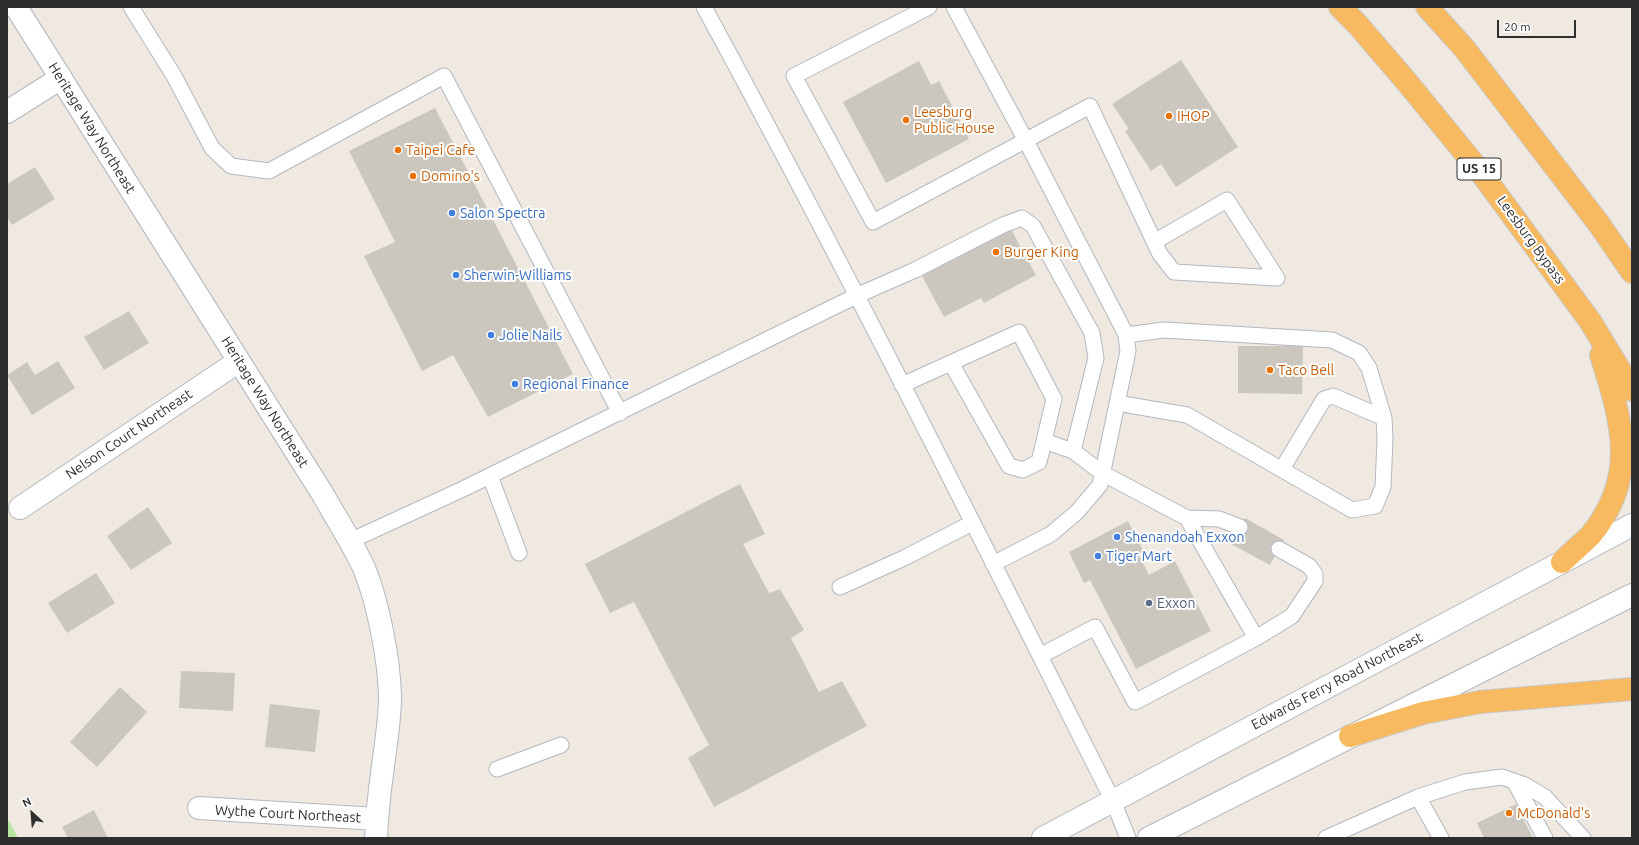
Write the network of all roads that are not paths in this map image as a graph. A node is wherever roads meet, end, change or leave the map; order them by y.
1 (16, 7) edge
2 (131, 7) edge
3 (704, 7) edge
4 (929, 7) edge
5 (954, 7) edge
6 (1340, 7) edge
7 (1427, 7) edge
8 (61, 78) junction
9 (7, 112) edge
10 (1026, 139) junction
11 (1154, 242) junction
12 (1632, 272) edge
13 (856, 296) junction
14 (1590, 321) junction
15 (1126, 335) junction
16 (239, 361) junction
17 (951, 363) junction
18 (902, 385) junction
19 (1632, 390) edge
20 (1117, 403) junction
21 (620, 413) junction
22 (1384, 418) junction
23 (1044, 441) junction
24 (1073, 451) junction
25 (1282, 469) junction
26 (1102, 473) junction
27 (490, 476) junction
28 (20, 508) dead end
29 (1187, 518) junction
30 (972, 523) junction
31 (1632, 525) edge
32 (1240, 527) dead end
33 (350, 541) junction
34 (1279, 549) dead end
35 (519, 553) dead end
36 (1562, 562) junction
37 (993, 564) junction
38 (840, 587) dead end
39 (1632, 596) edge
40 (1256, 638) junction
41 (1040, 656) junction
42 (1632, 689) edge
43 (1350, 736) junction
44 (561, 744) dead end
45 (498, 769) dead end
46 (1514, 781) junction
47 (1418, 797) junction
48 (1113, 801) junction
49 (199, 808) dead end
50 (377, 828) edge
51 (1043, 838) edge
52 (1128, 838) edge
53 (1149, 838) edge
54 (1326, 838) edge
55 (1441, 838) edge
56 (1545, 838) edge
57 (1583, 838) edge

1 - 8 street, Heritage Way Northeast
2 - 21 lane
3 - 13 lane
4 - 10 lane
5 - 10 lane
6 - 14 highway, Leesburg Bypass / US 15
7 - 12 highway
8 - 9 street
8 - 16 street, Heritage Way Northeast
10 - 11 lane
10 - 15 lane
11 - 11 lane
13 - 18 lane
13 - 21 lane
13 - 24 lane
14 - 19 highway, Leesburg Bypass / US 15
14 - 36 highway
15 - 20 lane
15 - 22 lane
16 - 28 street, Nelson Court Northeast
16 - 33 street, Heritage Way Northeast
17 - 18 lane
17 - 23 lane
17 - 23 lane
18 - 30 lane
20 - 25 lane
20 - 26 lane
21 - 27 lane
22 - 25 lane
22 - 25 lane
23 - 24 lane
24 - 26 lane
26 - 29 lane
26 - 37 lane
27 - 33 lane
27 - 35 lane
29 - 32 lane
29 - 40 lane
30 - 37 lane
30 - 38 lane
31 - 36 street, Edwards Ferry Road Northeast
33 - 50 street, Heritage Way Northeast
34 - 40 lane
36 - 48 street, Edwards Ferry Road Northeast
37 - 41 lane
39 - 43 street
40 - 41 lane
41 - 48 lane
42 - 43 highway
43 - 53 street
44 - 45 lane
46 - 47 lane
46 - 56 lane
46 - 57 lane
47 - 54 lane
47 - 55 lane
48 - 51 street, Edwards Ferry Road Northeast
48 - 52 lane
49 - 50 street, Wythe Court Northeast

